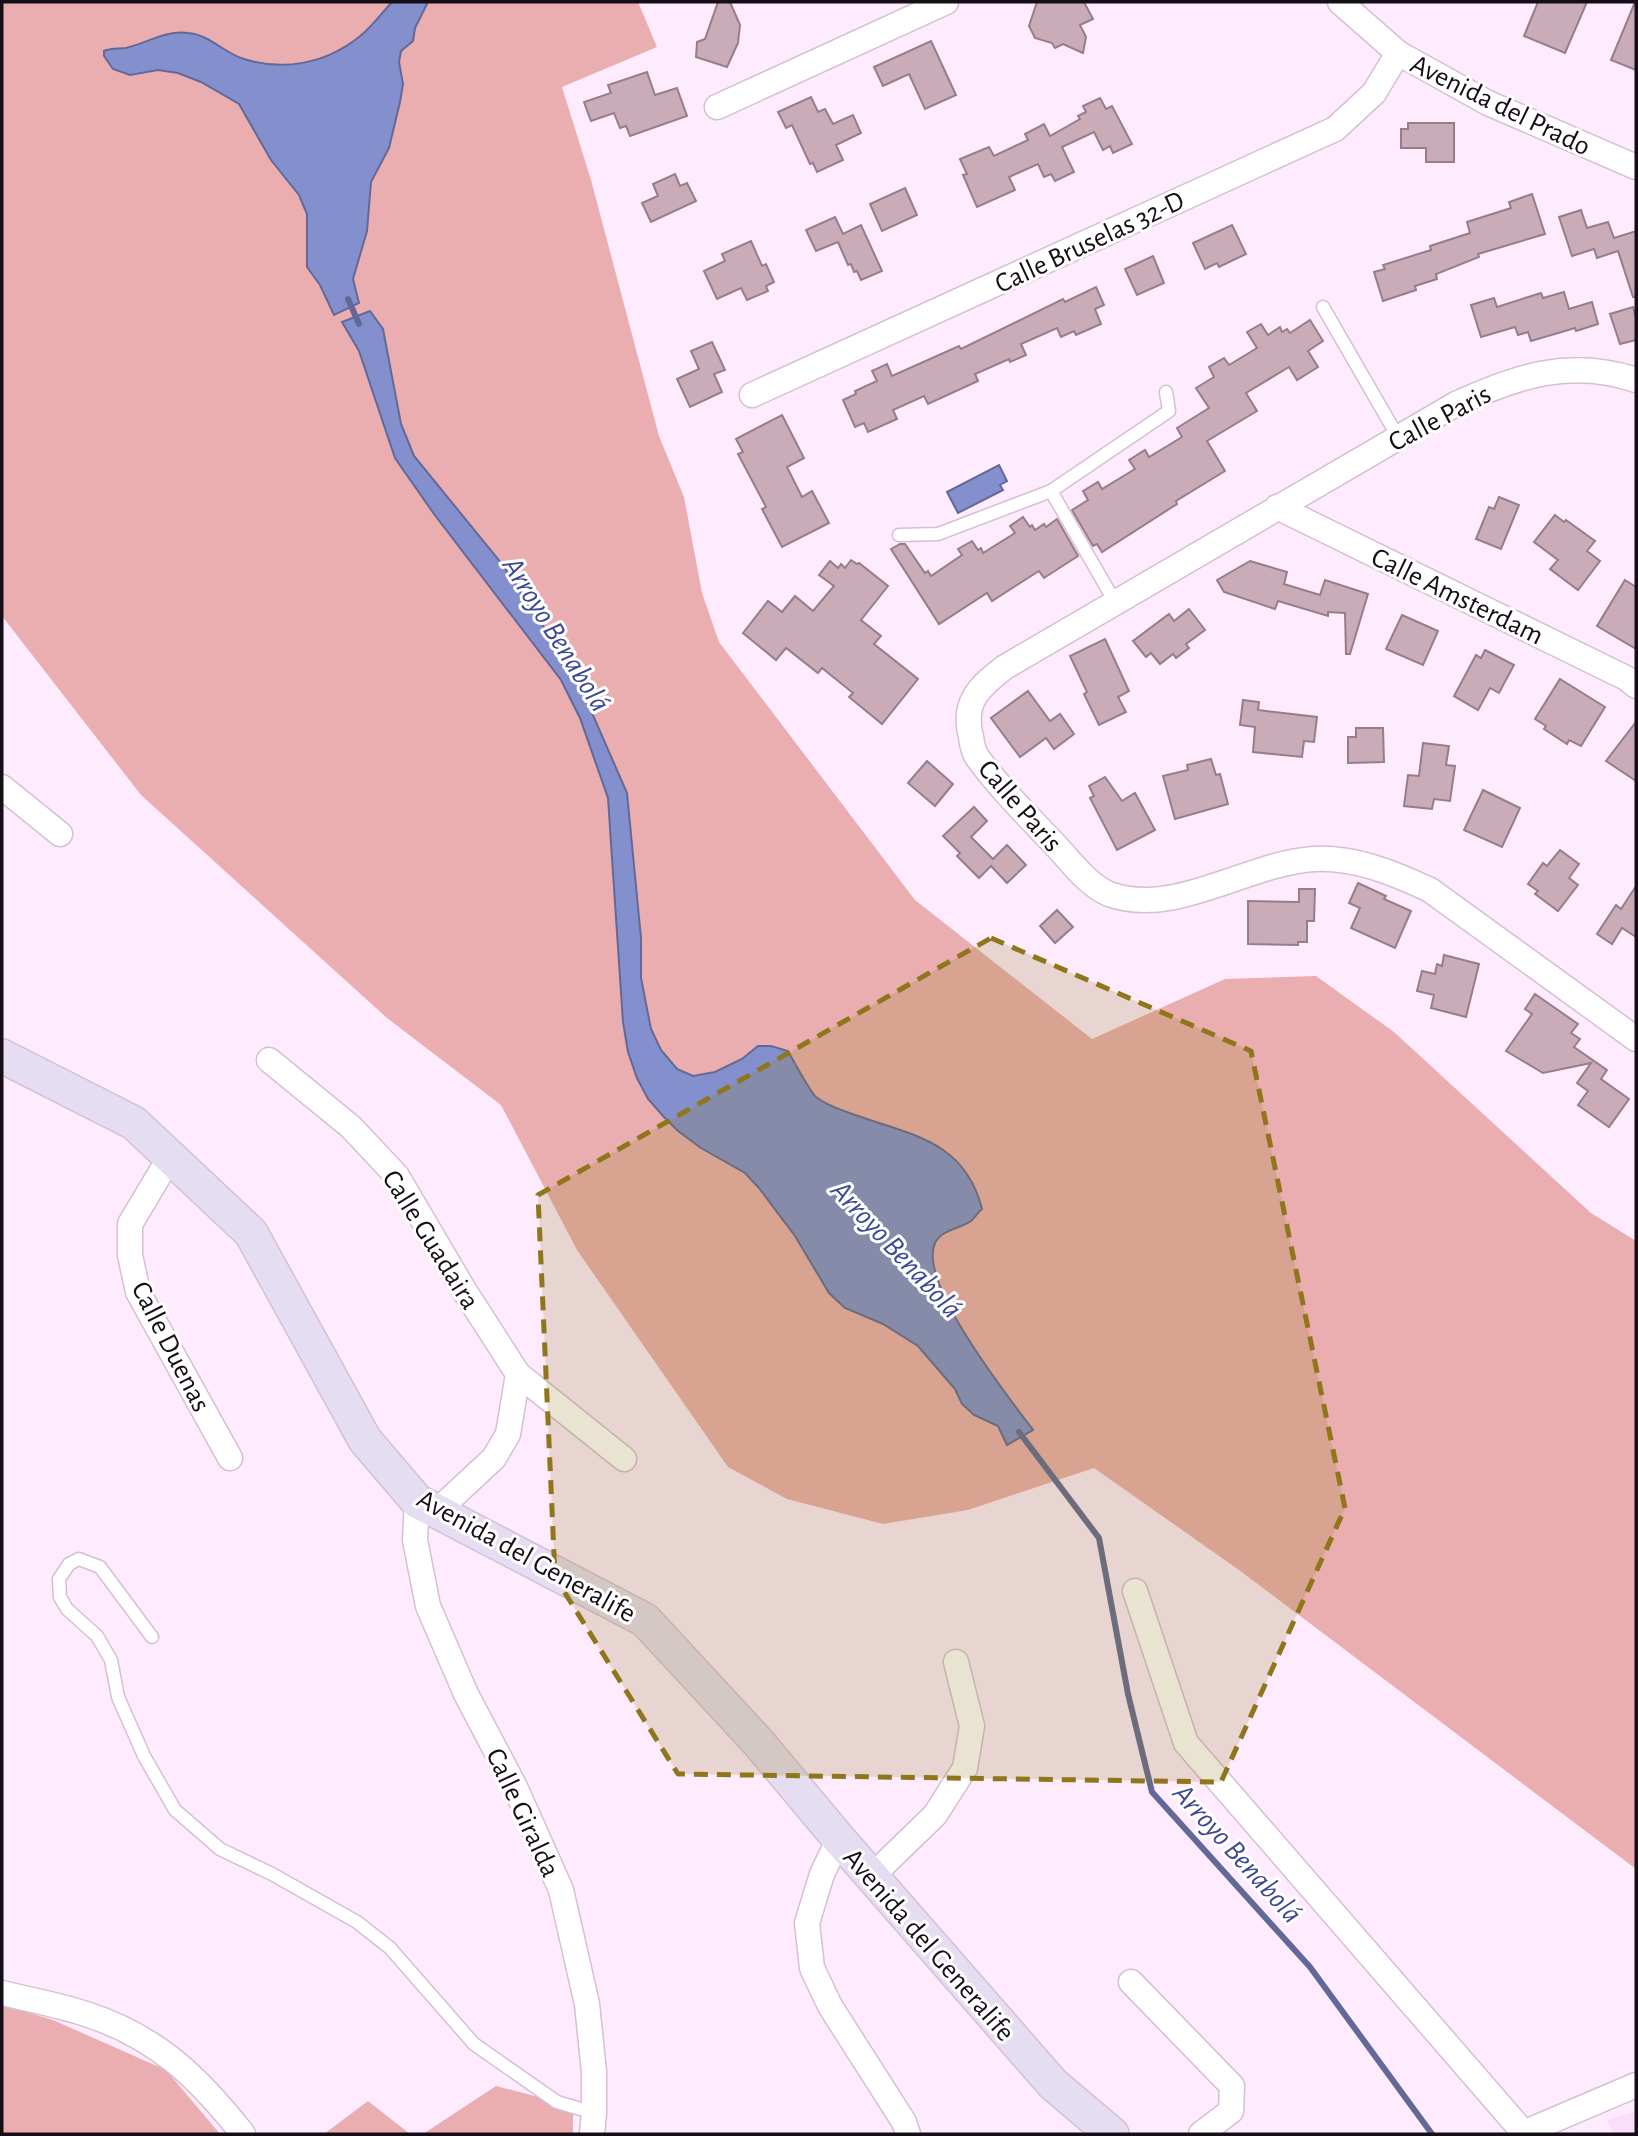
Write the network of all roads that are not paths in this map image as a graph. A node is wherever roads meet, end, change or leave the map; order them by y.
1 (946, 2) edge
2 (1340, 2) edge
3 (1398, 53) junction
4 (717, 107) dead end
5 (1636, 167) edge
6 (1323, 307) dead end
7 (1636, 380) edge
8 (1166, 393) dead end
9 (752, 395) dead end
10 (1398, 437) junction
11 (1051, 491) junction
12 (1277, 507) junction
13 (899, 535) dead end
14 (1115, 602) junction
15 (1636, 686) edge
16 (2, 787) edge
17 (60, 834) dead end
18 (1636, 1038) edge
19 (2, 1056) edge
20 (269, 1060) dead end
21 (170, 1157) junction
22 (518, 1374) junction
23 (230, 1458) dead end
24 (624, 1459) dead end
25 (427, 1506) junction
26 (1135, 1591) dead end
27 (152, 1637) dead end
28 (956, 1662) dead end
29 (839, 1839) junction
30 (872, 1876) junction
31 (1131, 1982) dead end
32 (2, 1993) edge
33 (1636, 2085) edge
34 (593, 2124) edge
35 (243, 2134) edge
36 (908, 2134) edge
37 (1112, 2134) edge
38 (1201, 2134) edge
39 (1522, 2134) edge

1 - 4 street
2 - 3 street, Avenida del Prado
3 - 5 street, Avenida del Prado
3 - 9 street, Calle Bruselas 32-D
6 - 10 lane
7 - 10 street, Calle Paris
8 - 11 lane
10 - 12 street, Calle Paris
11 - 13 lane
11 - 14 lane
12 - 14 street, Calle Paris
12 - 15 street, Calle Amsterdam
14 - 18 street, Calle Paris
16 - 17 street
19 - 21 street, Avenida del Generalife
20 - 22 street, Calle Guadaira
21 - 23 street, Calle Duenas
21 - 25 street, Avenida del Generalife
22 - 24 street, Calle Guadaira
22 - 25 street
25 - 29 street, Avenida del Generalife
25 - 34 street, Calle Giralda
26 - 39 street
27 - 34 lane
28 - 30 street
29 - 30 street, Avenida del Generalife
29 - 36 street
30 - 37 street, Avenida del Generalife
31 - 38 street
32 - 35 street
33 - 39 street

